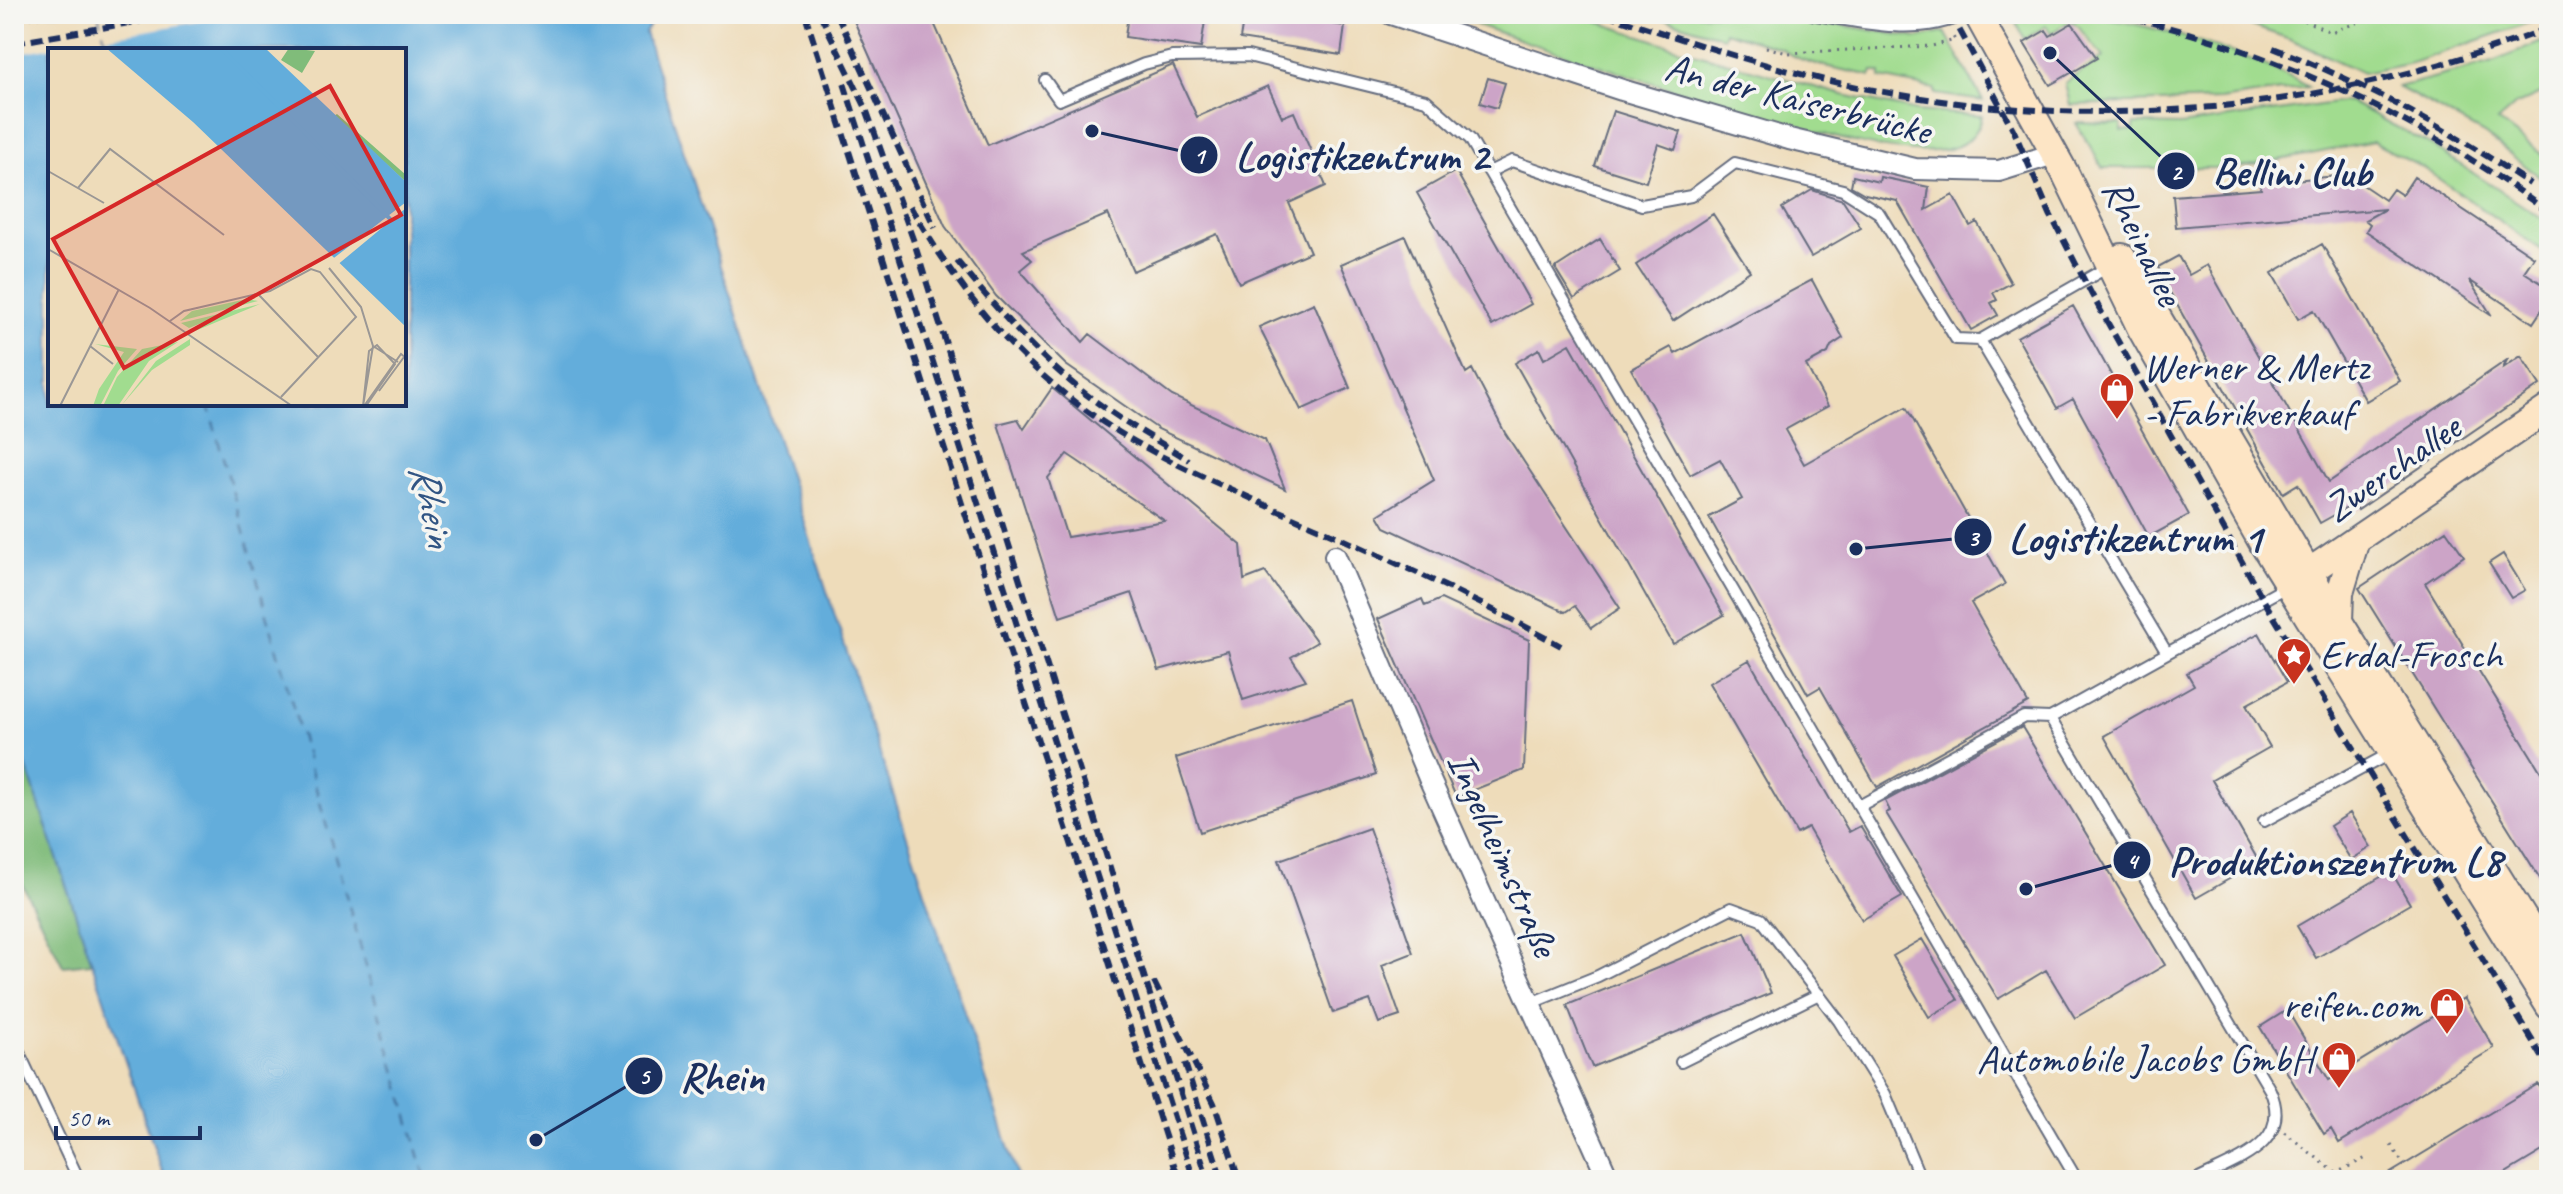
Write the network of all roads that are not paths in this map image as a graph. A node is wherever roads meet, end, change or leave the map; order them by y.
1 (1391, 14) edge
2 (1812, 14) edge
3 (1965, 14) edge
4 (1977, 14) edge
5 (1045, 80) dead end
6 (2059, 162) junction
7 (1489, 172) junction
8 (2108, 267) junction
9 (1980, 340) junction
10 (2549, 408) edge
11 (2356, 540) junction
12 (1335, 556) dead end
13 (2298, 579) junction
14 (2339, 621) junction
15 (2167, 653) junction
16 (2050, 718) junction
17 (2391, 753) junction
18 (1861, 805) junction
19 (2264, 821) dead end
20 (2549, 959) edge
21 (1819, 994) junction
22 (1531, 1003) junction
23 (2549, 1006) edge
24 (14, 1042) edge
25 (1681, 1062) dead end
26 (79, 1180) edge
27 (1609, 1180) edge
28 (1921, 1180) edge
29 (2077, 1180) edge
30 (2197, 1180) edge

1 - 6 street, An der Kaiserbrücke
2 - 3 lane
4 - 6 main road, Rheinallee
5 - 7 lane
6 - 8 main road, Rheinallee
6 - 13 main road, Rheinallee
7 - 9 lane
7 - 18 lane
8 - 9 lane
8 - 13 main road, Rheinallee
9 - 15 lane
10 - 11 main road, Zwerchallee
11 - 13 main road, Zwerchallee
11 - 14 main road
12 - 22 street, Ingelheimstraße
13 - 14 main road, Rheinallee
13 - 15 lane, Zwerchallee
13 - 17 main road, Rheinallee
14 - 20 main road, Rheinallee
15 - 16 lane, Zwerchallee
16 - 18 lane
16 - 30 lane
17 - 19 lane
17 - 23 main road, Rheinallee
18 - 29 lane
21 - 22 lane
21 - 25 lane
21 - 28 lane
22 - 27 street, Ingelheimstraße
24 - 26 lane

